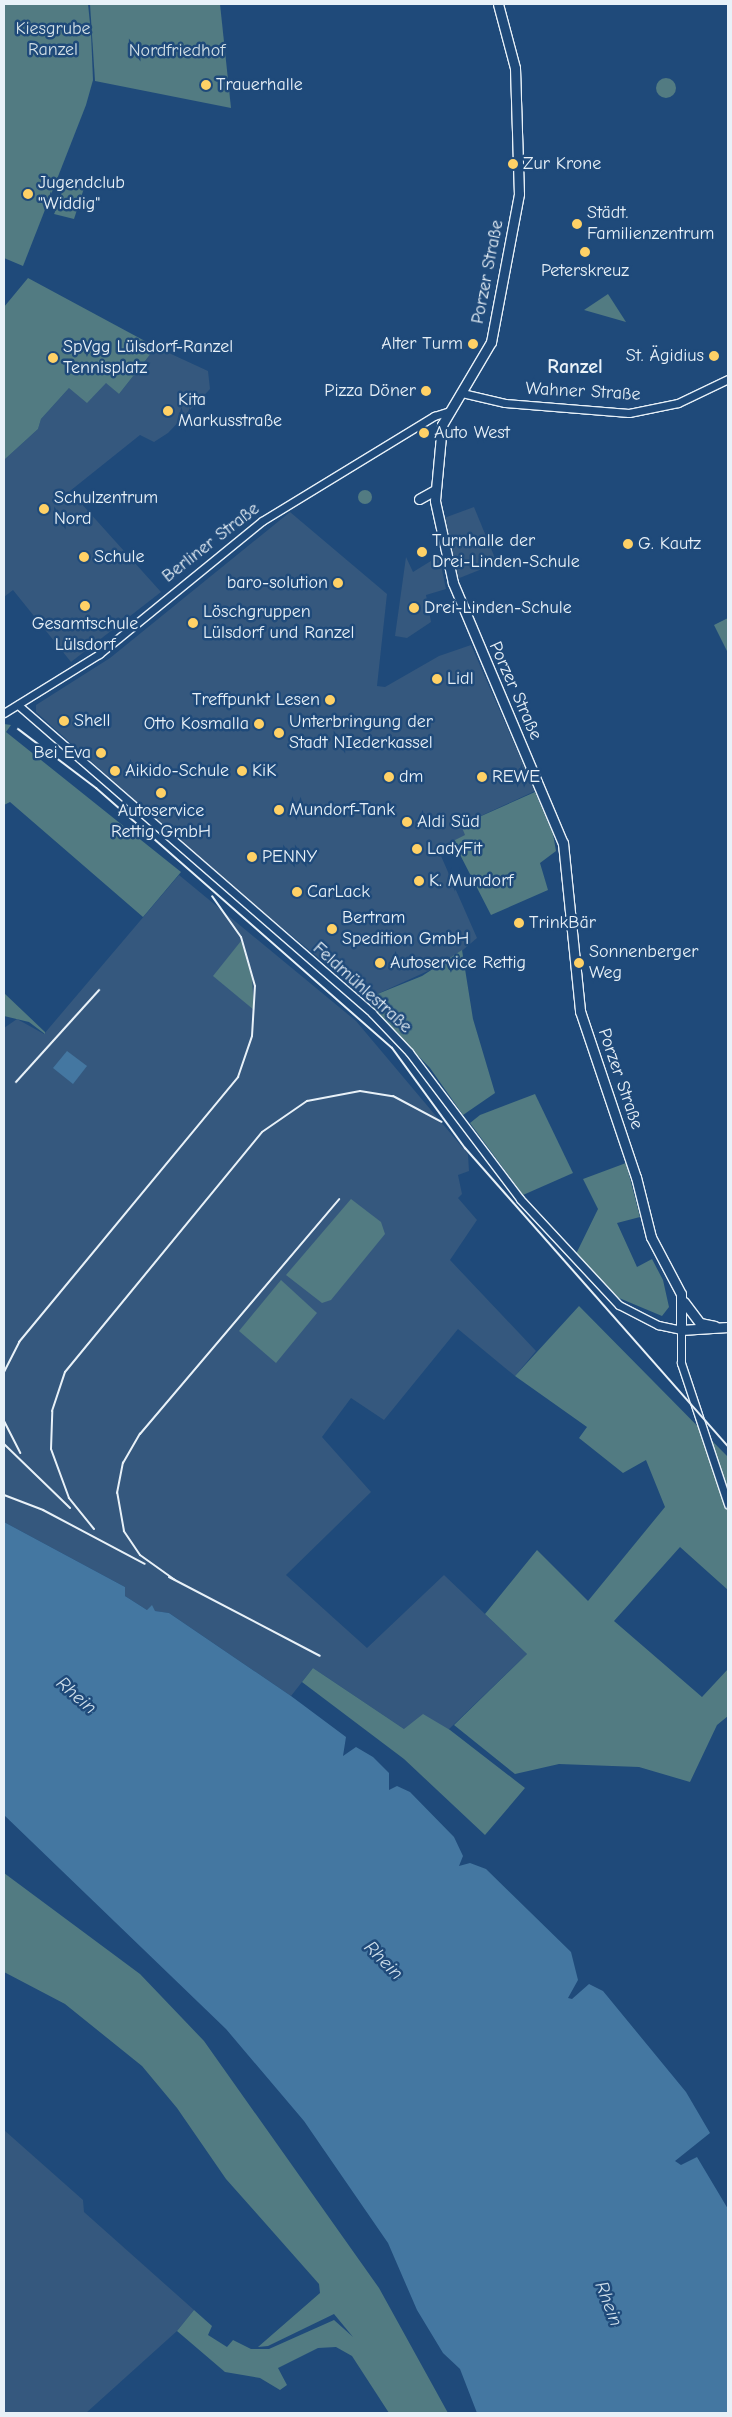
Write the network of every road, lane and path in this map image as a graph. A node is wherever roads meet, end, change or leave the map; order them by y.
1 (498, 4) edge
2 (728, 380) edge
3 (462, 393) junction
4 (447, 412) junction
5 (435, 490) junction
6 (419, 499) dead end
7 (18, 705) junction
8 (4, 713) edge
9 (683, 1299) junction
10 (728, 1327) edge
11 (681, 1330) junction
12 (728, 1504) edge

1 - 3 main road, Porzer Straße
2 - 3 street, Wahner Straße
3 - 4 main road, Porzer Straße
4 - 5 main road, Porzer Straße
4 - 7 street, Berliner Straße
5 - 6 main road
5 - 9 main road, Porzer Straße
7 - 8 street, Berliner Straße
7 - 11 street, Feldmühlestraße
9 - 10 main road, Porzer Straße
9 - 11 main road
10 - 11 main road
11 - 12 street

